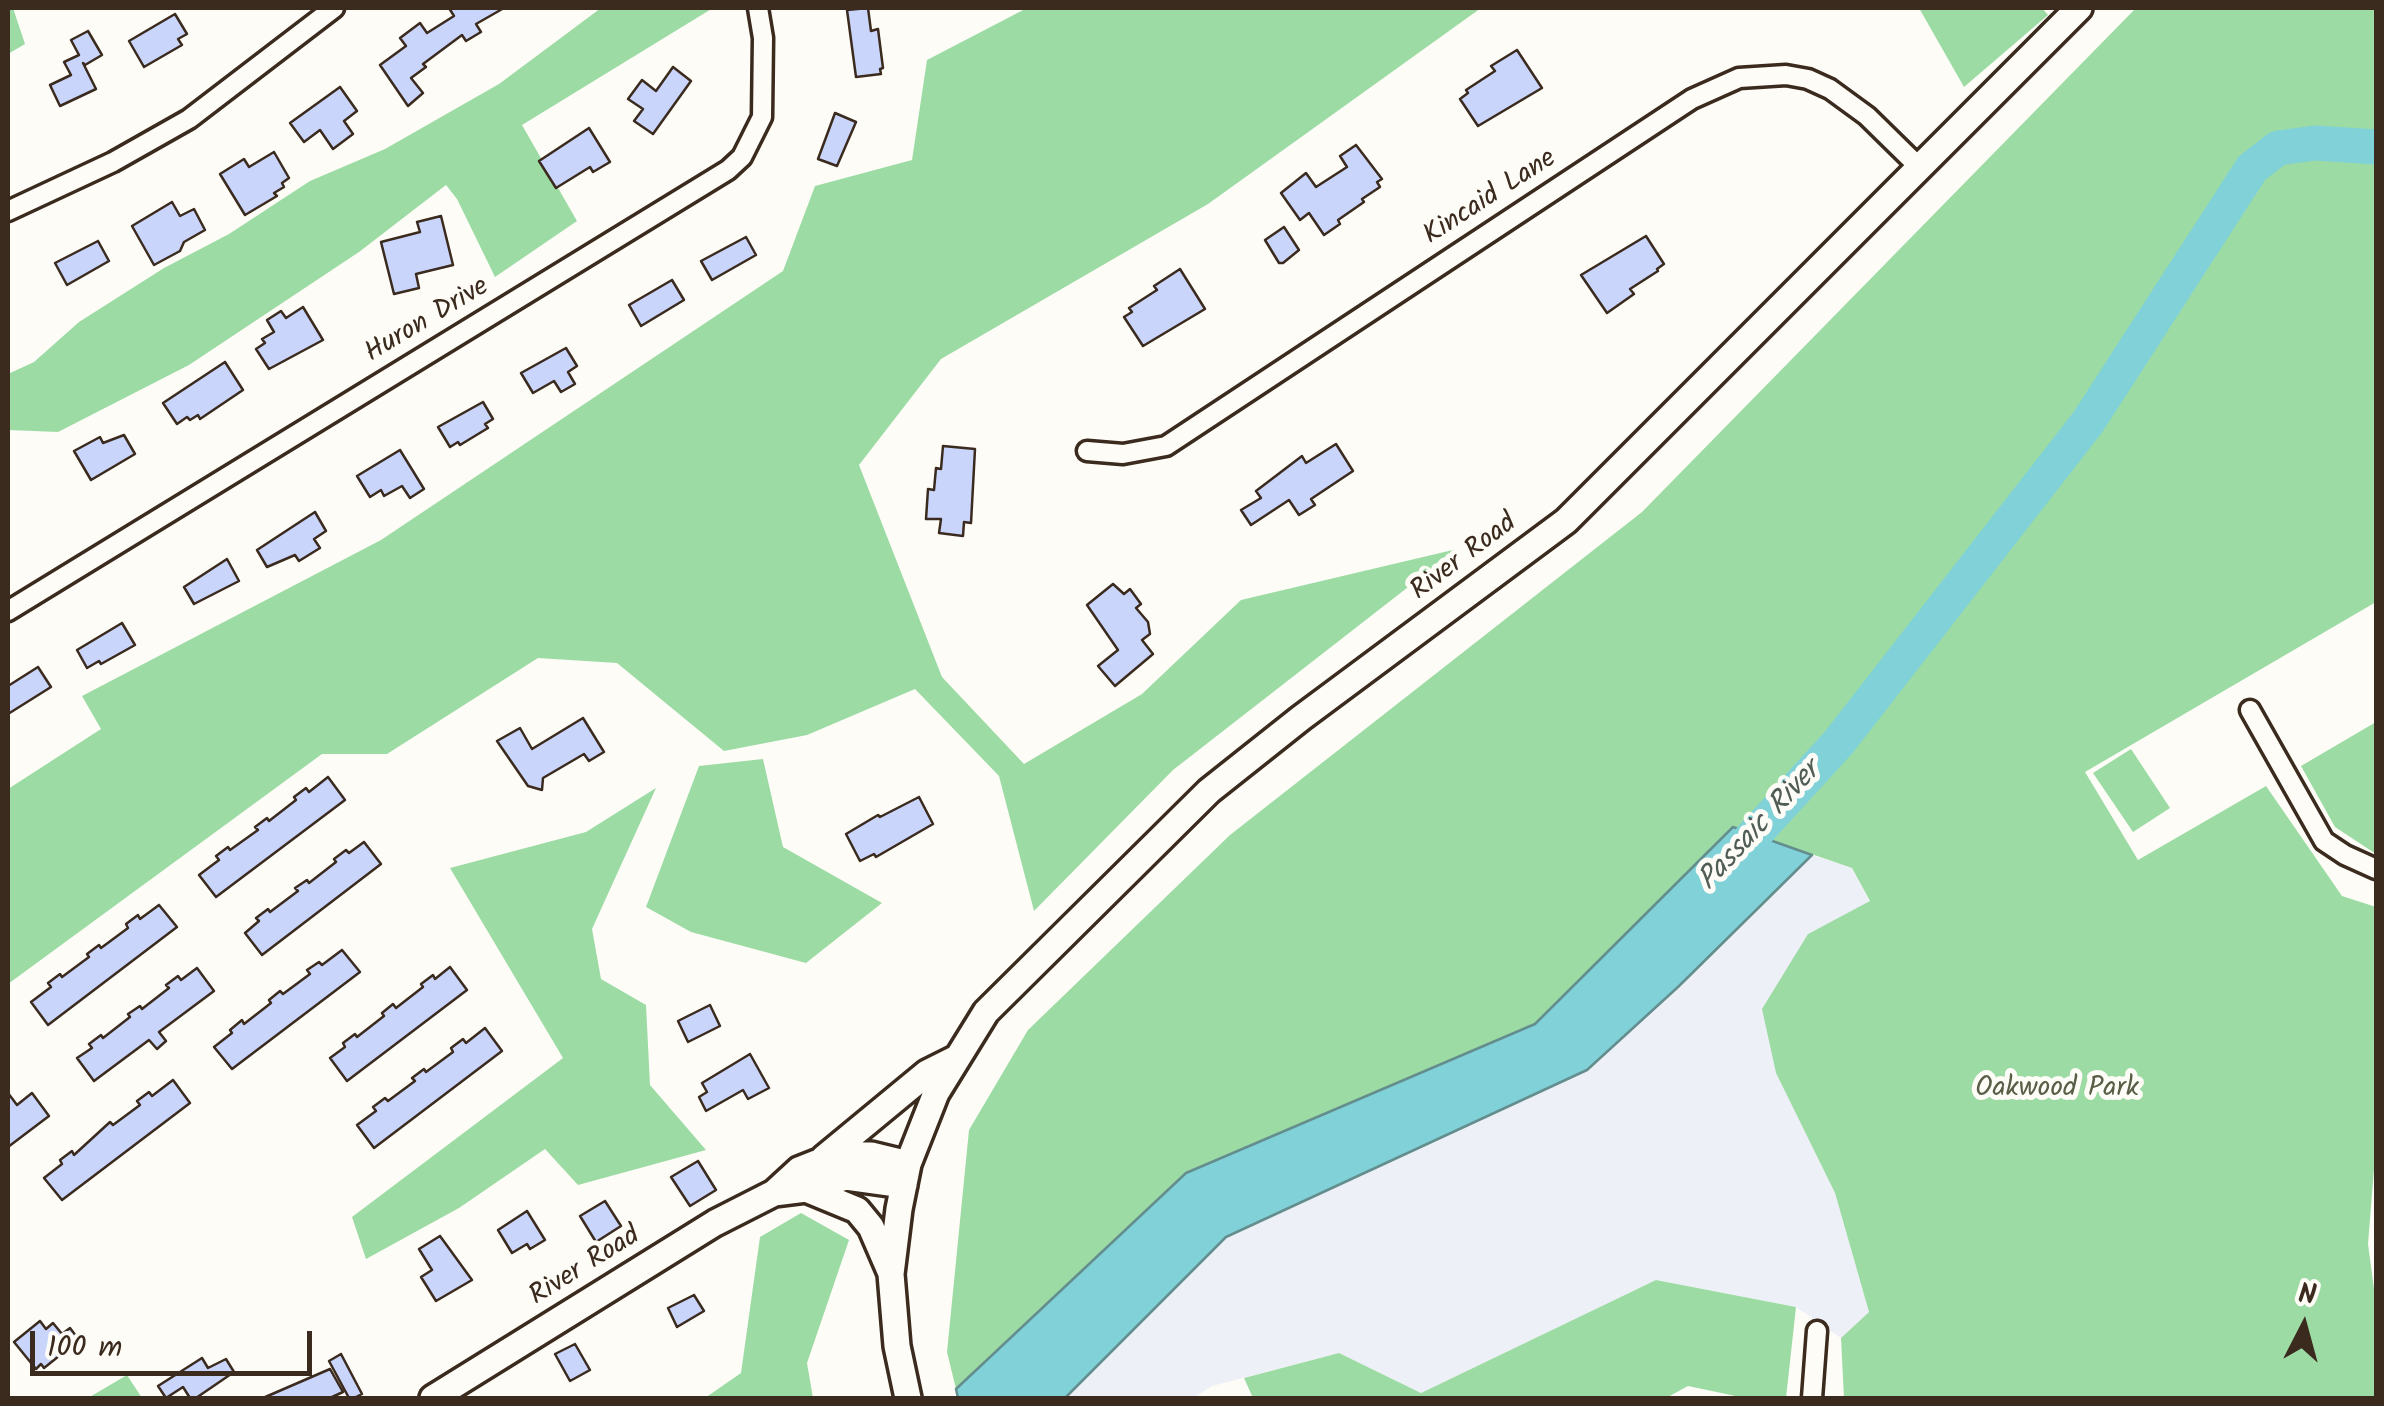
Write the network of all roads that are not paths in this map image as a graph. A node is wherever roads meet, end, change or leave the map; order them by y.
1 (334, 8) edge
2 (758, 8) edge
3 (2078, 8) edge
4 (1919, 167) junction
5 (8, 211) edge
6 (1087, 451) dead end
7 (8, 611) edge
8 (2250, 710) dead end
9 (2376, 869) edge
10 (955, 1059) junction
11 (822, 1160) junction
12 (906, 1174) junction
13 (806, 1189) junction
14 (774, 1193) junction
15 (891, 1274) junction
16 (1816, 1331) dead end
17 (433, 1398) edge
18 (908, 1398) edge
19 (1812, 1398) edge

1 - 5 street
2 - 7 street, Huron Drive
3 - 4 main road, River Road
4 - 6 street, Kincaid Lane
4 - 10 main road, River Road
8 - 9 street
10 - 11 main road
10 - 12 main road, River Road
11 - 12 main road
11 - 14 main road
12 - 13 main road
12 - 15 main road, River Road
13 - 14 main road
13 - 15 main road
14 - 17 main road, River Road
15 - 18 main road
16 - 19 street

